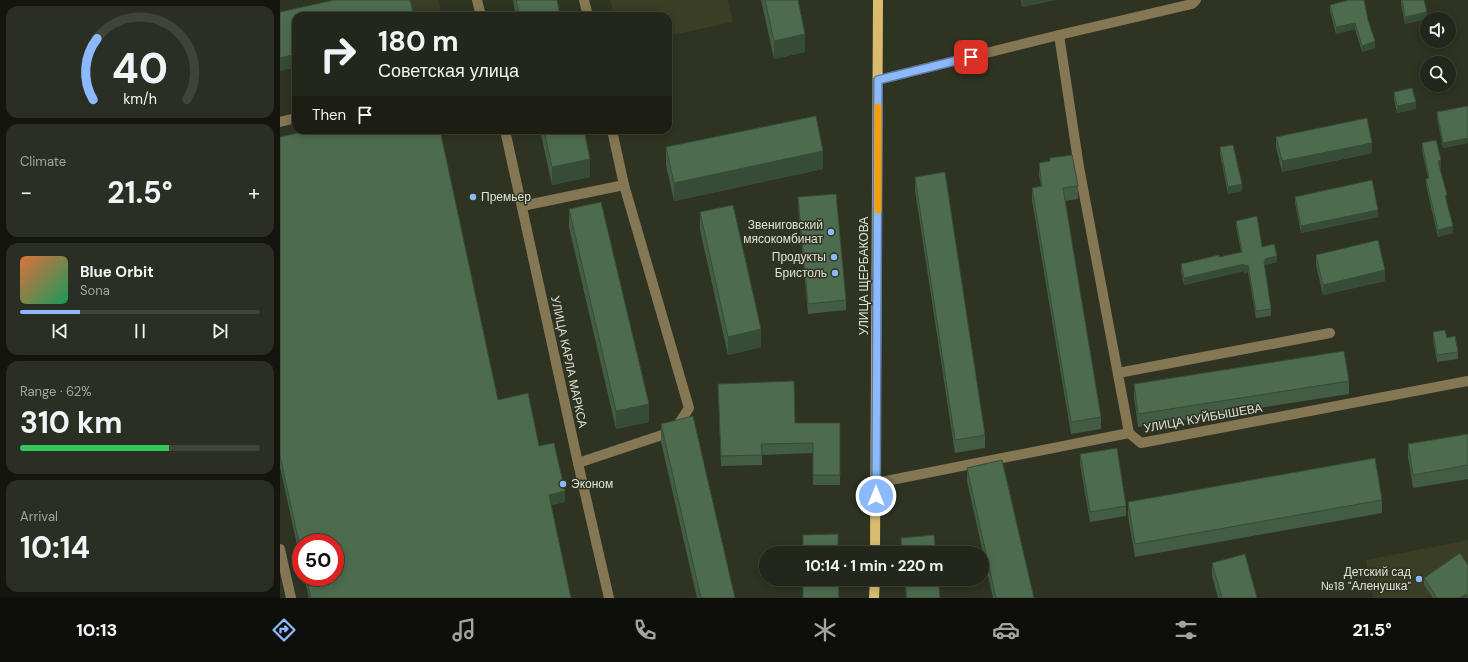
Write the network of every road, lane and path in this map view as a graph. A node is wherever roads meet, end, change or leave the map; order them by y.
1 (477, 0) edge
2 (584, 0) edge
3 (878, 0) edge
4 (1196, 0) edge
5 (480, 12) edge
6 (587, 12) edge
7 (1059, 35) junction
8 (878, 80) junction
9 (292, 119) edge
10 (280, 122) edge
11 (507, 134) edge
12 (613, 134) edge
13 (624, 185) junction
14 (522, 206) junction
15 (1330, 333) dead end
16 (1118, 373) junction
17 (1468, 381) edge
18 (1129, 433) junction
19 (578, 463) junction
20 (876, 483) junction
21 (875, 546) edge
22 (280, 549) edge
23 (874, 586) edge
24 (291, 598) edge
25 (609, 598) edge
26 (874, 598) edge

1 - 5 street
2 - 6 street
3 - 8 main road, УЛИЦА ЩЕРБАКОВА
4 - 7 street
7 - 8 street
7 - 16 street
8 - 20 main road, УЛИЦА ЩЕРБАКОВА
9 - 10 street
11 - 14 street, УЛИЦА КАРЛА МАРКСА
12 - 13 street
13 - 14 street
13 - 19 street
14 - 19 street, УЛИЦА КАРЛА МАРКСА
15 - 16 street
16 - 18 street
17 - 18 street, УЛИЦА КУЙБЫШЕВА
18 - 20 street, УЛИЦА КУЙБЫШЕВА
19 - 25 street, УЛИЦА КАРЛА МАРКСА
20 - 21 main road, УЛИЦА ЩЕРБАКОВА
22 - 24 street
23 - 26 main road

